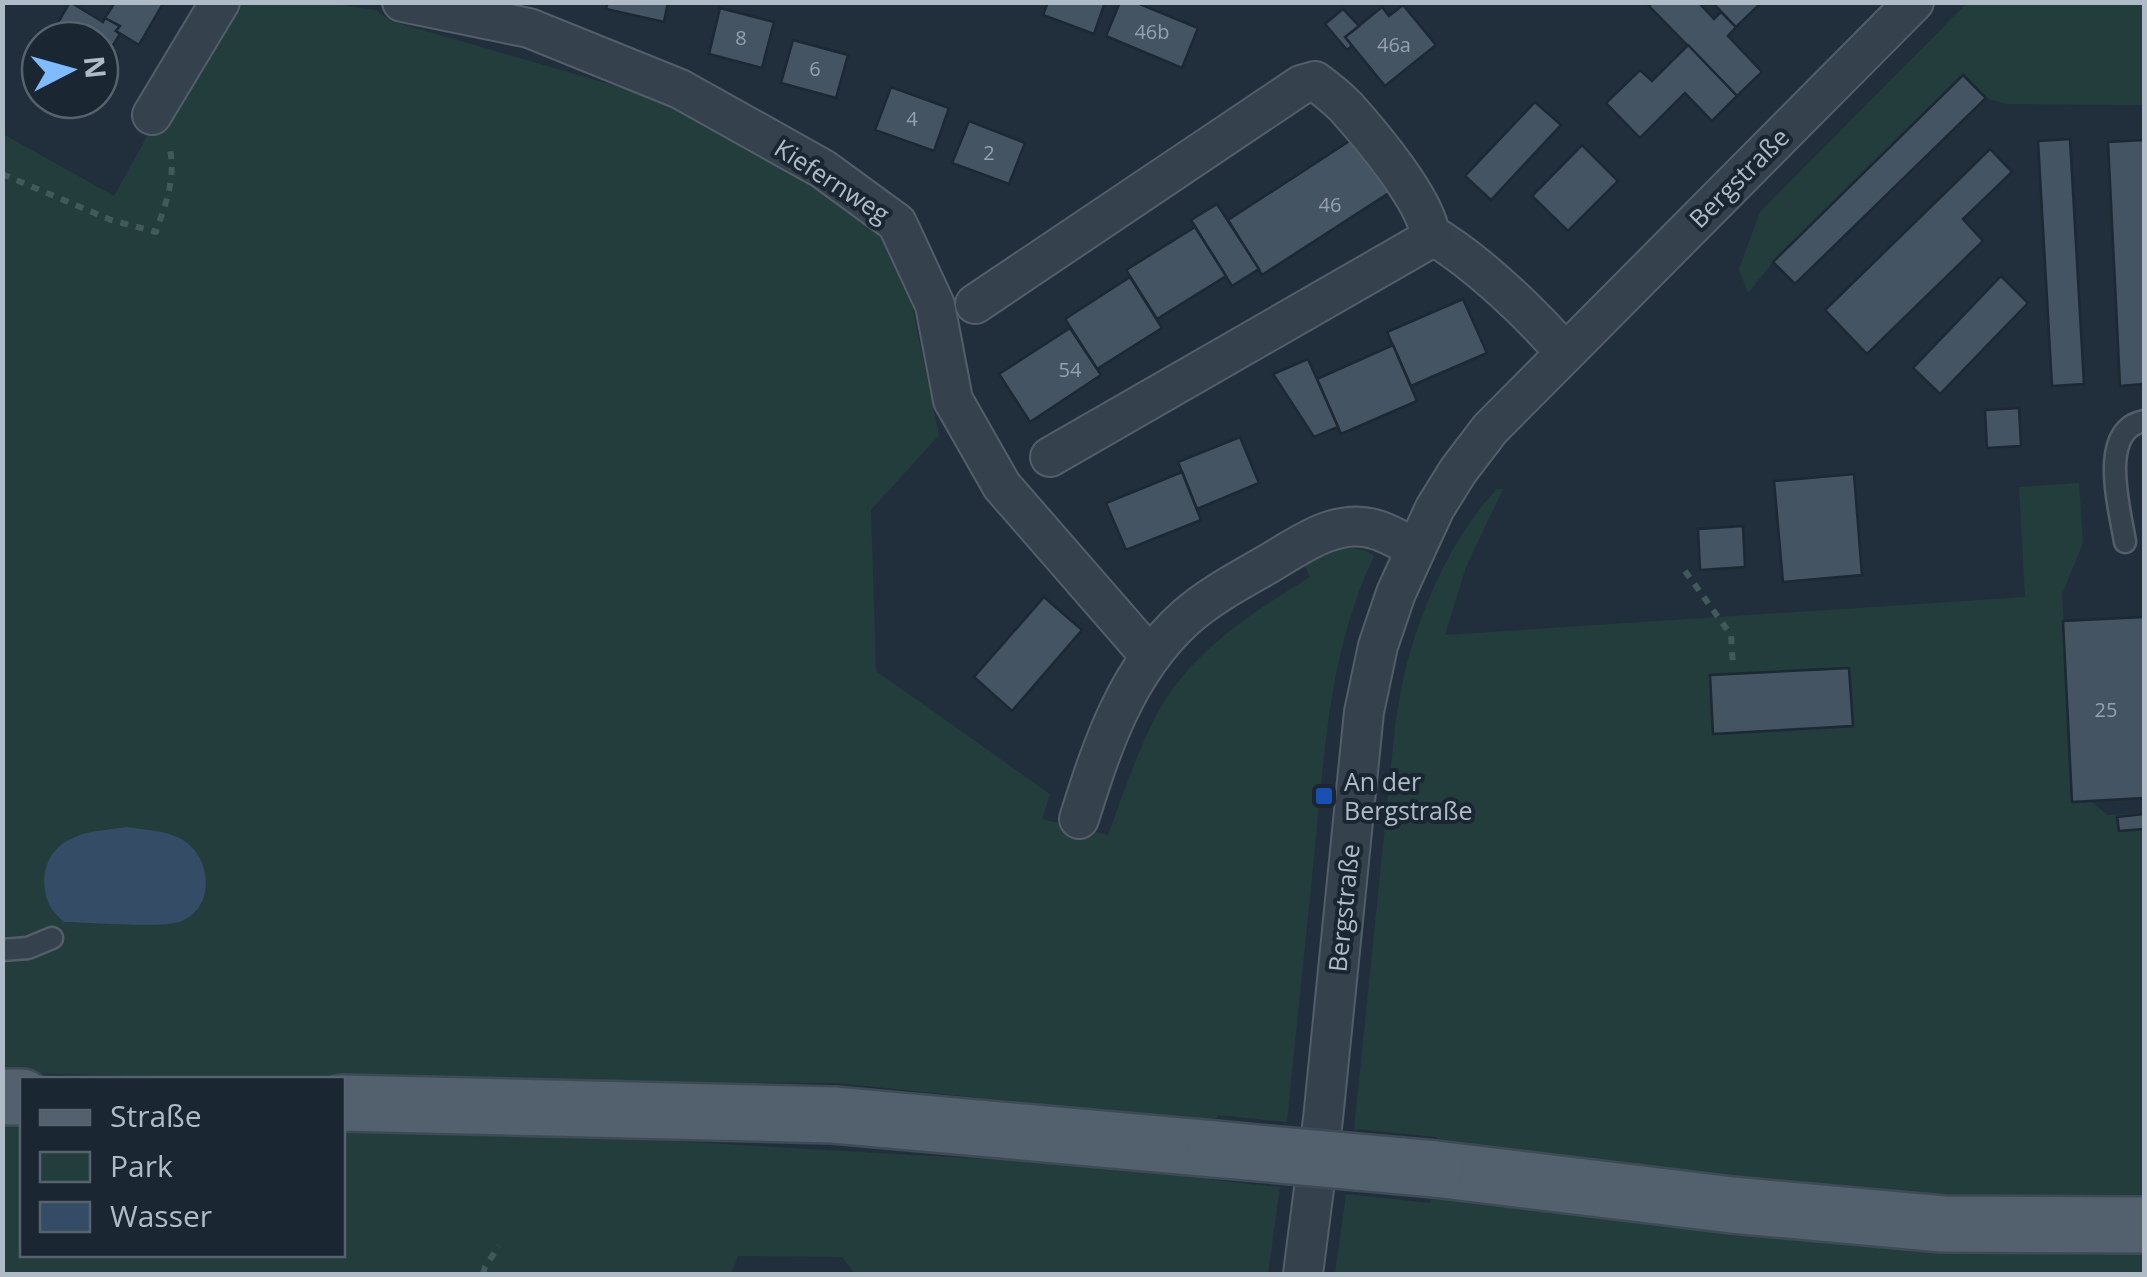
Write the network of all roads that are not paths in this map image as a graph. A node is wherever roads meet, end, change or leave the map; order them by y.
1 (220, 2) edge
2 (402, 2) edge
3 (1914, 2) edge
4 (152, 116) road end
5 (1430, 234) junction
6 (975, 304) dead end
7 (1565, 353) junction
8 (2144, 421) edge
9 (1050, 456) dead end
10 (2124, 542) dead end
11 (1416, 549) junction
12 (1150, 656) junction
13 (1079, 819) dead end
14 (52, 938) dead end
15 (2, 950) edge
16 (345, 1103) edge
17 (2144, 1225) edge
18 (1302, 1274) edge

1 - 4 street
2 - 12 street, Kiefernweg
3 - 7 street, Bergstraße
5 - 6 street
5 - 7 street
5 - 9 street
7 - 11 street, Bergstraße
8 - 10 lane
11 - 12 street
11 - 18 street, Bergstraße
12 - 13 street
14 - 15 lane
16 - 17 main road, bridge

